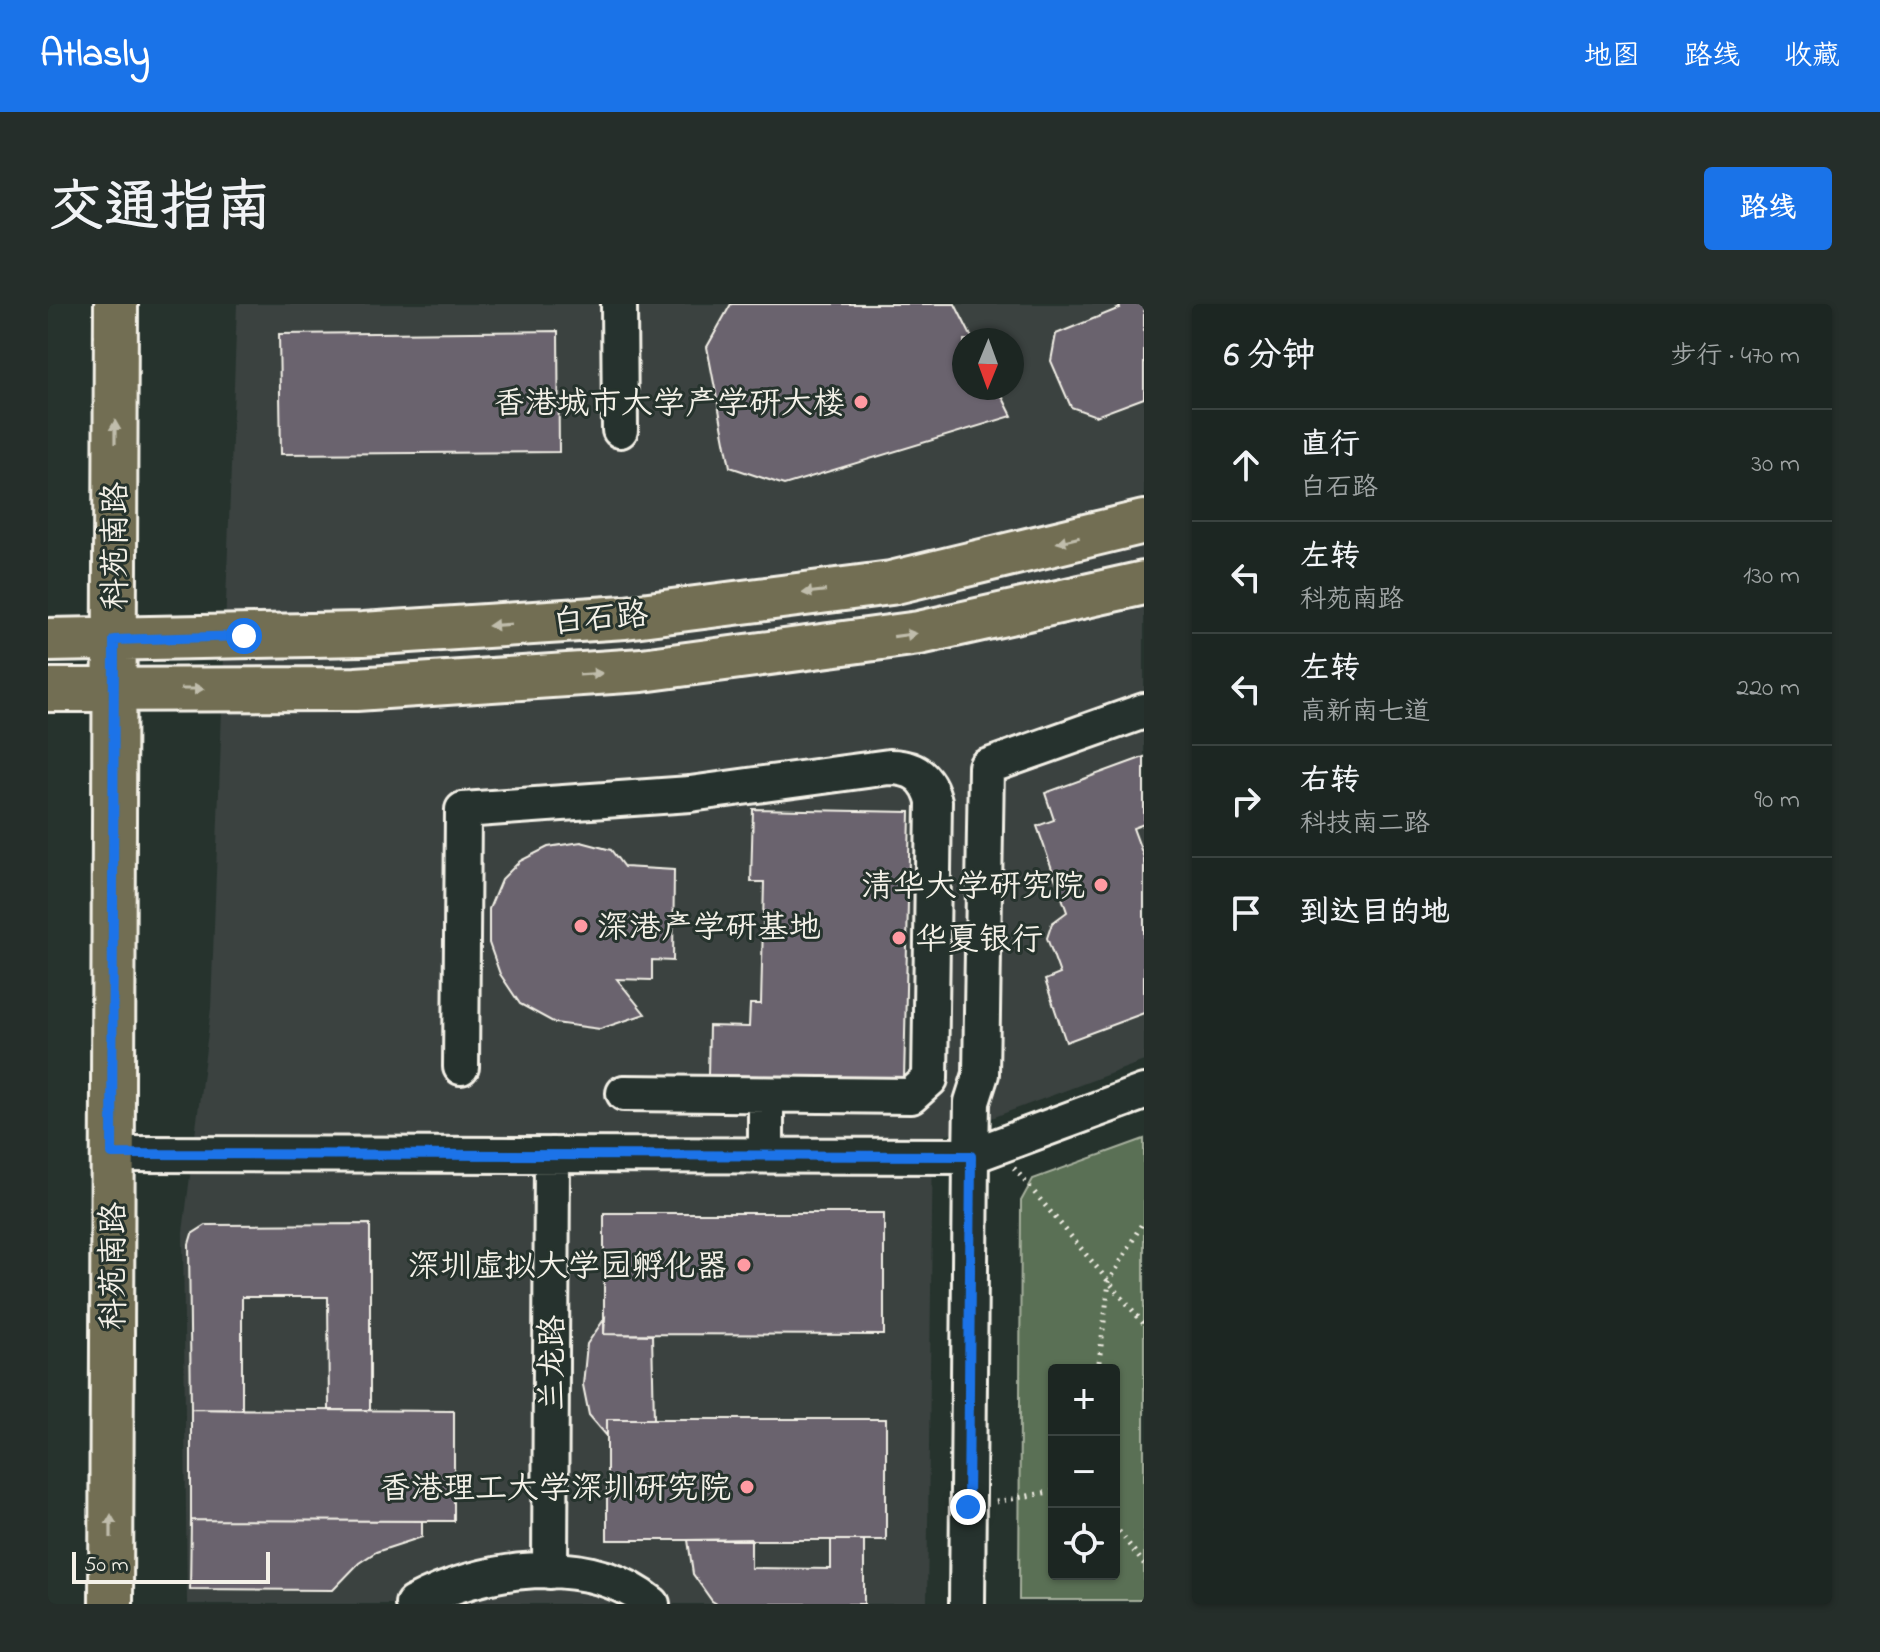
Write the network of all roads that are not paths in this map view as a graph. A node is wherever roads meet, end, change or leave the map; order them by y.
1 (116, 304) edge
2 (619, 304) edge
3 (620, 430) dead end
4 (1144, 522) edge
5 (1144, 583) edge
6 (48, 640) edge
7 (114, 640) junction
8 (114, 689) junction
9 (48, 690) edge
10 (1144, 711) edge
11 (932, 943) junction
12 (461, 1067) dead end
13 (1144, 1092) edge
14 (624, 1093) dead end
15 (766, 1095) junction
16 (972, 1102) junction
17 (984, 1151) junction
18 (112, 1154) junction
19 (552, 1155) junction
20 (766, 1155) junction
21 (550, 1571) junction
22 (111, 1604) edge
23 (413, 1604) edge
24 (652, 1604) edge
25 (967, 1604) edge

7 -> 1 main road, 科苑南路
2 - 3 street
4 -> 7 main road, 白石路
8 -> 5 main road, 白石路
6 - 7 main road, 白石路
7 - 8 main road, 科苑南路
8 - 9 main road, 白石路
8 - 18 main road, 科苑南路
10 - 16 street
11 - 12 street
11 - 15 street
11 - 16 street
13 - 17 street
14 - 15 street
15 - 20 street
16 - 17 street
17 - 20 street
17 - 25 street
18 - 19 street
22 -> 18 main road, 科苑南路
19 - 20 street
19 - 21 street, 兰龙路
21 - 23 street
21 - 24 street

